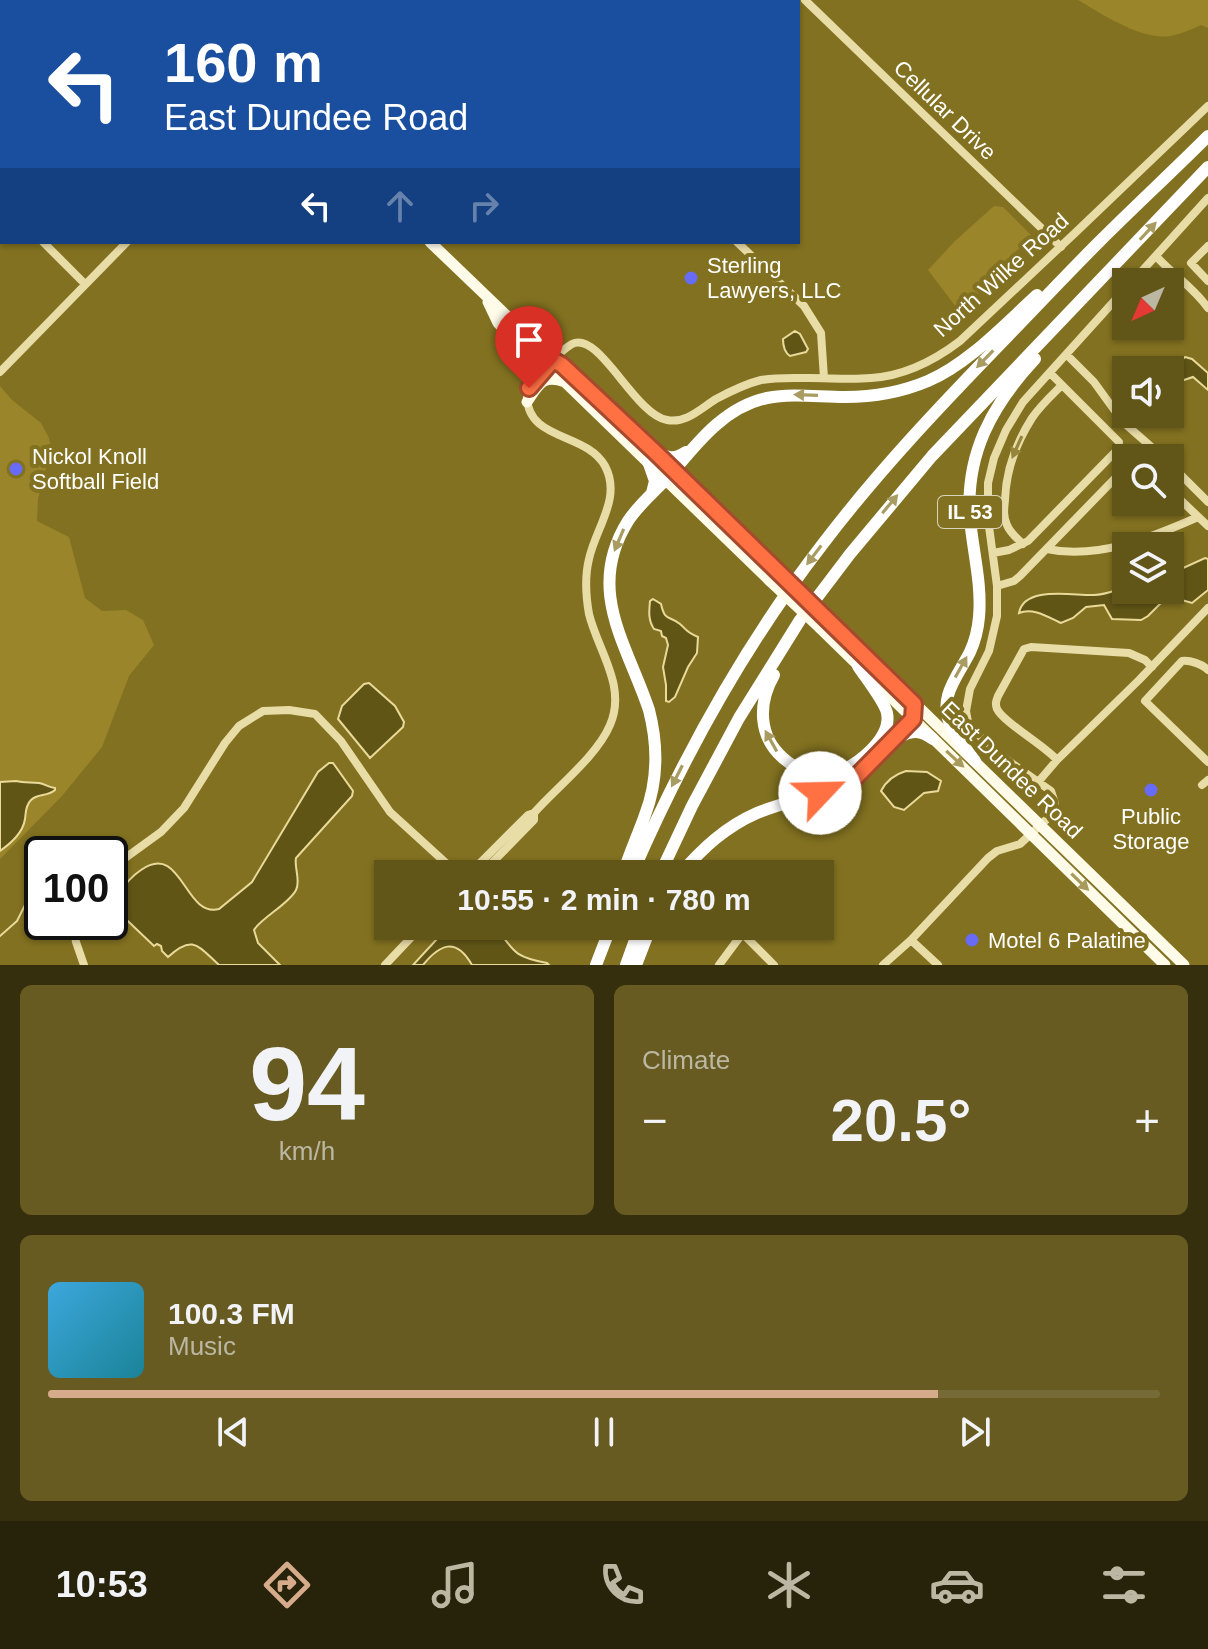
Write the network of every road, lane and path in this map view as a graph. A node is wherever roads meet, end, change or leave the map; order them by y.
1 (805, 0) edge
2 (1208, 106) edge
3 (1208, 136) edge
4 (1208, 167) edge
5 (1208, 198) edge
6 (1098, 243) junction
7 (45, 244) edge
8 (125, 244) edge
9 (432, 244) edge
10 (739, 244) edge
11 (1208, 246) edge
12 (1061, 247) junction
13 (1156, 256) junction
14 (1145, 268) edge
15 (1208, 281) edge
16 (85, 284) junction
17 (1094, 288) junction
18 (482, 291) junction
19 (1112, 304) edge
20 (1208, 308) edge
21 (1067, 355) junction
22 (553, 360) junction
23 (0, 372) edge
24 (1050, 373) junction
25 (824, 378) junction
26 (565, 382) junction
27 (531, 385) junction
28 (1062, 385) junction
29 (527, 402) junction
30 (1150, 444) edge
31 (692, 449) junction
32 (652, 456) junction
33 (670, 475) junction
34 (1184, 478) edge
35 (1112, 482) edge
36 (651, 495) junction
37 (1208, 502) edge
38 (1184, 504) edge
39 (1198, 517) junction
40 (1208, 526) edge
41 (1023, 544) junction
42 (1047, 549) junction
43 (993, 553) junction
44 (997, 586) junction
45 (1208, 608) edge
46 (824, 624) junction
47 (792, 633) junction
48 (858, 666) junction
49 (1152, 667) junction
50 (1207, 667) edge
51 (914, 704) junction
52 (913, 719) junction
53 (933, 739) junction
54 (893, 740) junction
55 (1057, 760) junction
56 (975, 761) junction
57 (1208, 762) edge
58 (1039, 781) junction
59 (534, 813) junction
60 (1035, 830) junction
61 (128, 856) edge
62 (443, 860) edge
63 (483, 860) edge
64 (495, 860) edge
65 (628, 860) edge
66 (638, 860) edge
67 (667, 860) edge
68 (693, 860) edge
69 (76, 940) edge
70 (409, 940) edge
71 (605, 940) edge
72 (635, 940) edge
73 (646, 940) edge
74 (738, 940) edge
75 (748, 940) edge
76 (911, 940) junction
77 (84, 965) edge
78 (385, 965) edge
79 (596, 965) edge
80 (626, 965) edge
81 (636, 965) edge
82 (719, 965) edge
83 (774, 965) edge
84 (883, 965) edge
85 (938, 965) edge
86 (1165, 965) edge
87 (1184, 965) edge

1 - 12 street, Cellular Drive
2 - 12 street, North Wilke Road
3 - 6 highway
17 -> 4 highway, IL 53
5 - 13 street
6 -> 31 highway
6 -> 66 highway
7 - 16 street
8 - 16 street
9 - 18 main road
10 - 25 street
11 - 15 street
12 - 25 street, North Wilke Road
13 - 14 street
13 - 20 street
16 - 23 street
47 -> 17 highway
56 -> 17 highway, IL 53
18 - 22 main road
18 - 27 main road
19 - 21 street
21 - 24 street
21 - 30 street
22 - 25 street, North Wilke Road
22 - 26 main road
22 - 27 street, North Wilke Road
22 - 32 main road
24 - 28 street
24 - 43 street
26 - 29 main road
26 - 32 main road
27 - 29 street, North Wilke Road
28 -> 41 street
28 - 41 street
29 - 59 street
31 - 32 highway
31 - 33 highway
32 - 33 main road
32 - 36 highway
33 - 36 highway
33 - 46 main road, East Dundee Road, bridge
33 - 46 main road, East Dundee Road / IL 53, bridge
34 - 37 street
35 - 42 street
36 -> 65 highway
38 - 39 street
39 - 40 street
39 - 42 street
41 - 43 street
42 - 44 street
43 - 44 street
44 - 58 street
45 - 49 street
46 - 48 main road, East Dundee Road / IL 53
46 - 51 main road, East Dundee Road
48 -> 47 highway
47 - 67 highway
48 - 52 main road, East Dundee Road / IL 53
49 - 55 street
49 - 55 street
50 - 57 street
51 - 52 highway
51 - 56 main road, East Dundee Road
52 - 53 main road, East Dundee Road / IL 53
52 - 54 highway
53 - 54 highway
53 -> 60 main road, East Dundee Road / IL 53
54 - 68 highway
55 - 58 street
56 - 60 main road, East Dundee Road / IL 53
58 - 60 street
59 - 63 street
59 - 64 street
60 - 76 street
60 -> 86 main road, East Dundee Road / IL 53
60 - 87 main road, East Dundee Road / IL 53
61 - 62 street
69 - 77 street
70 - 78 street
71 - 79 highway
72 - 80 highway
73 - 81 highway
74 - 82 street
75 - 83 street
76 - 84 street
76 - 85 street

